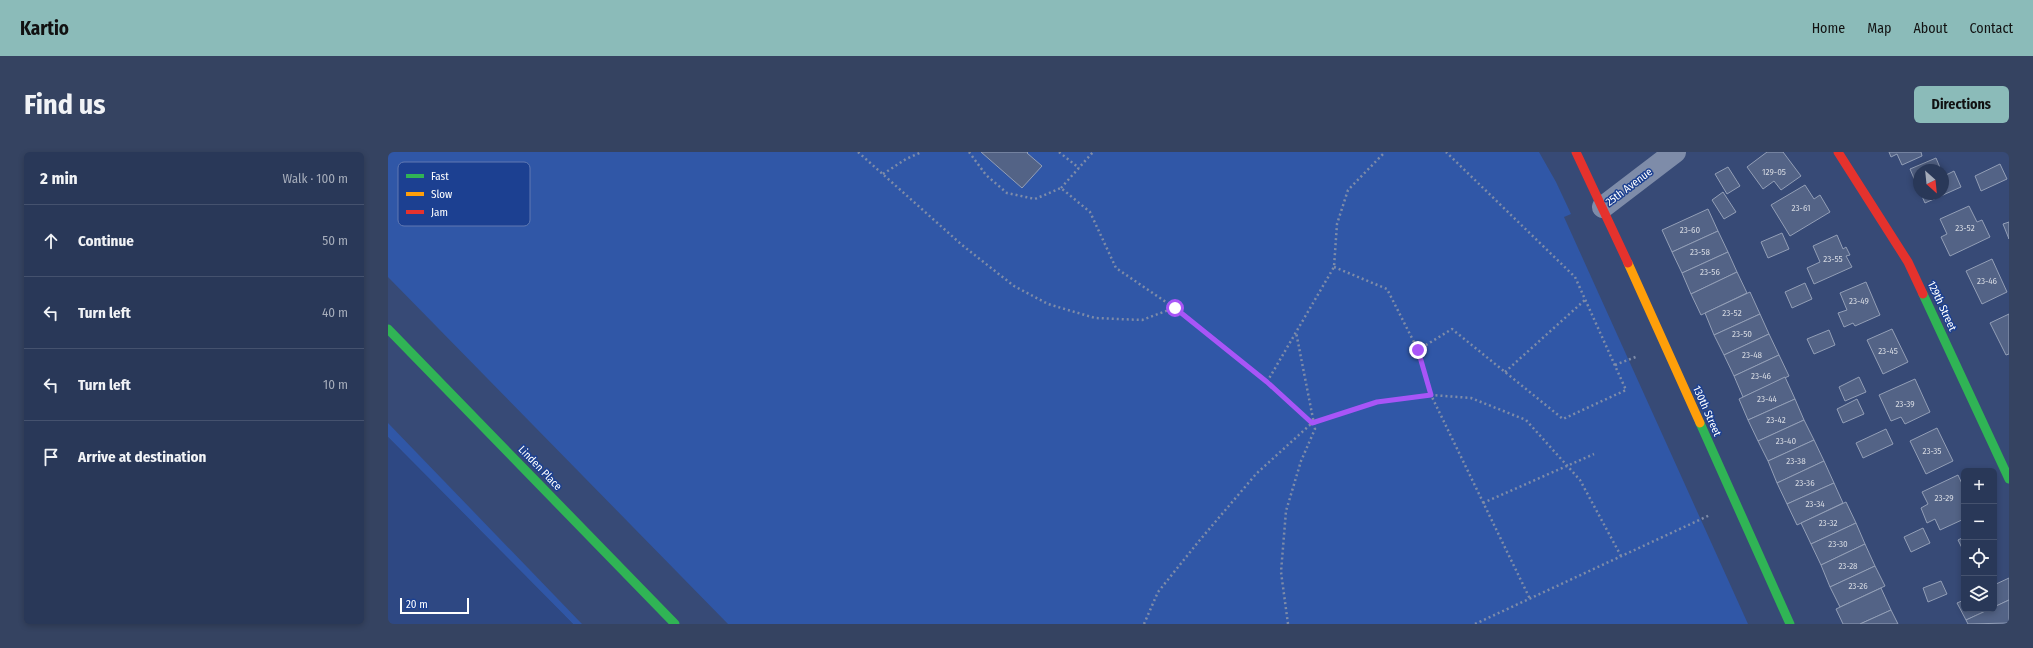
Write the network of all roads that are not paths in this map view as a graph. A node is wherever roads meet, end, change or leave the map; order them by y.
1 (1576, 152) edge
2 (1675, 152) edge
3 (1838, 152) edge
4 (1603, 207) junction
5 (388, 329) edge
6 (2009, 479) edge
7 (675, 624) edge
8 (1790, 624) edge

1 - 4 street, 130th Street
2 - 4 street, 25th Avenue
3 - 6 street, 129th Street
4 - 8 street, 130th Street
5 - 7 street, Linden Place

